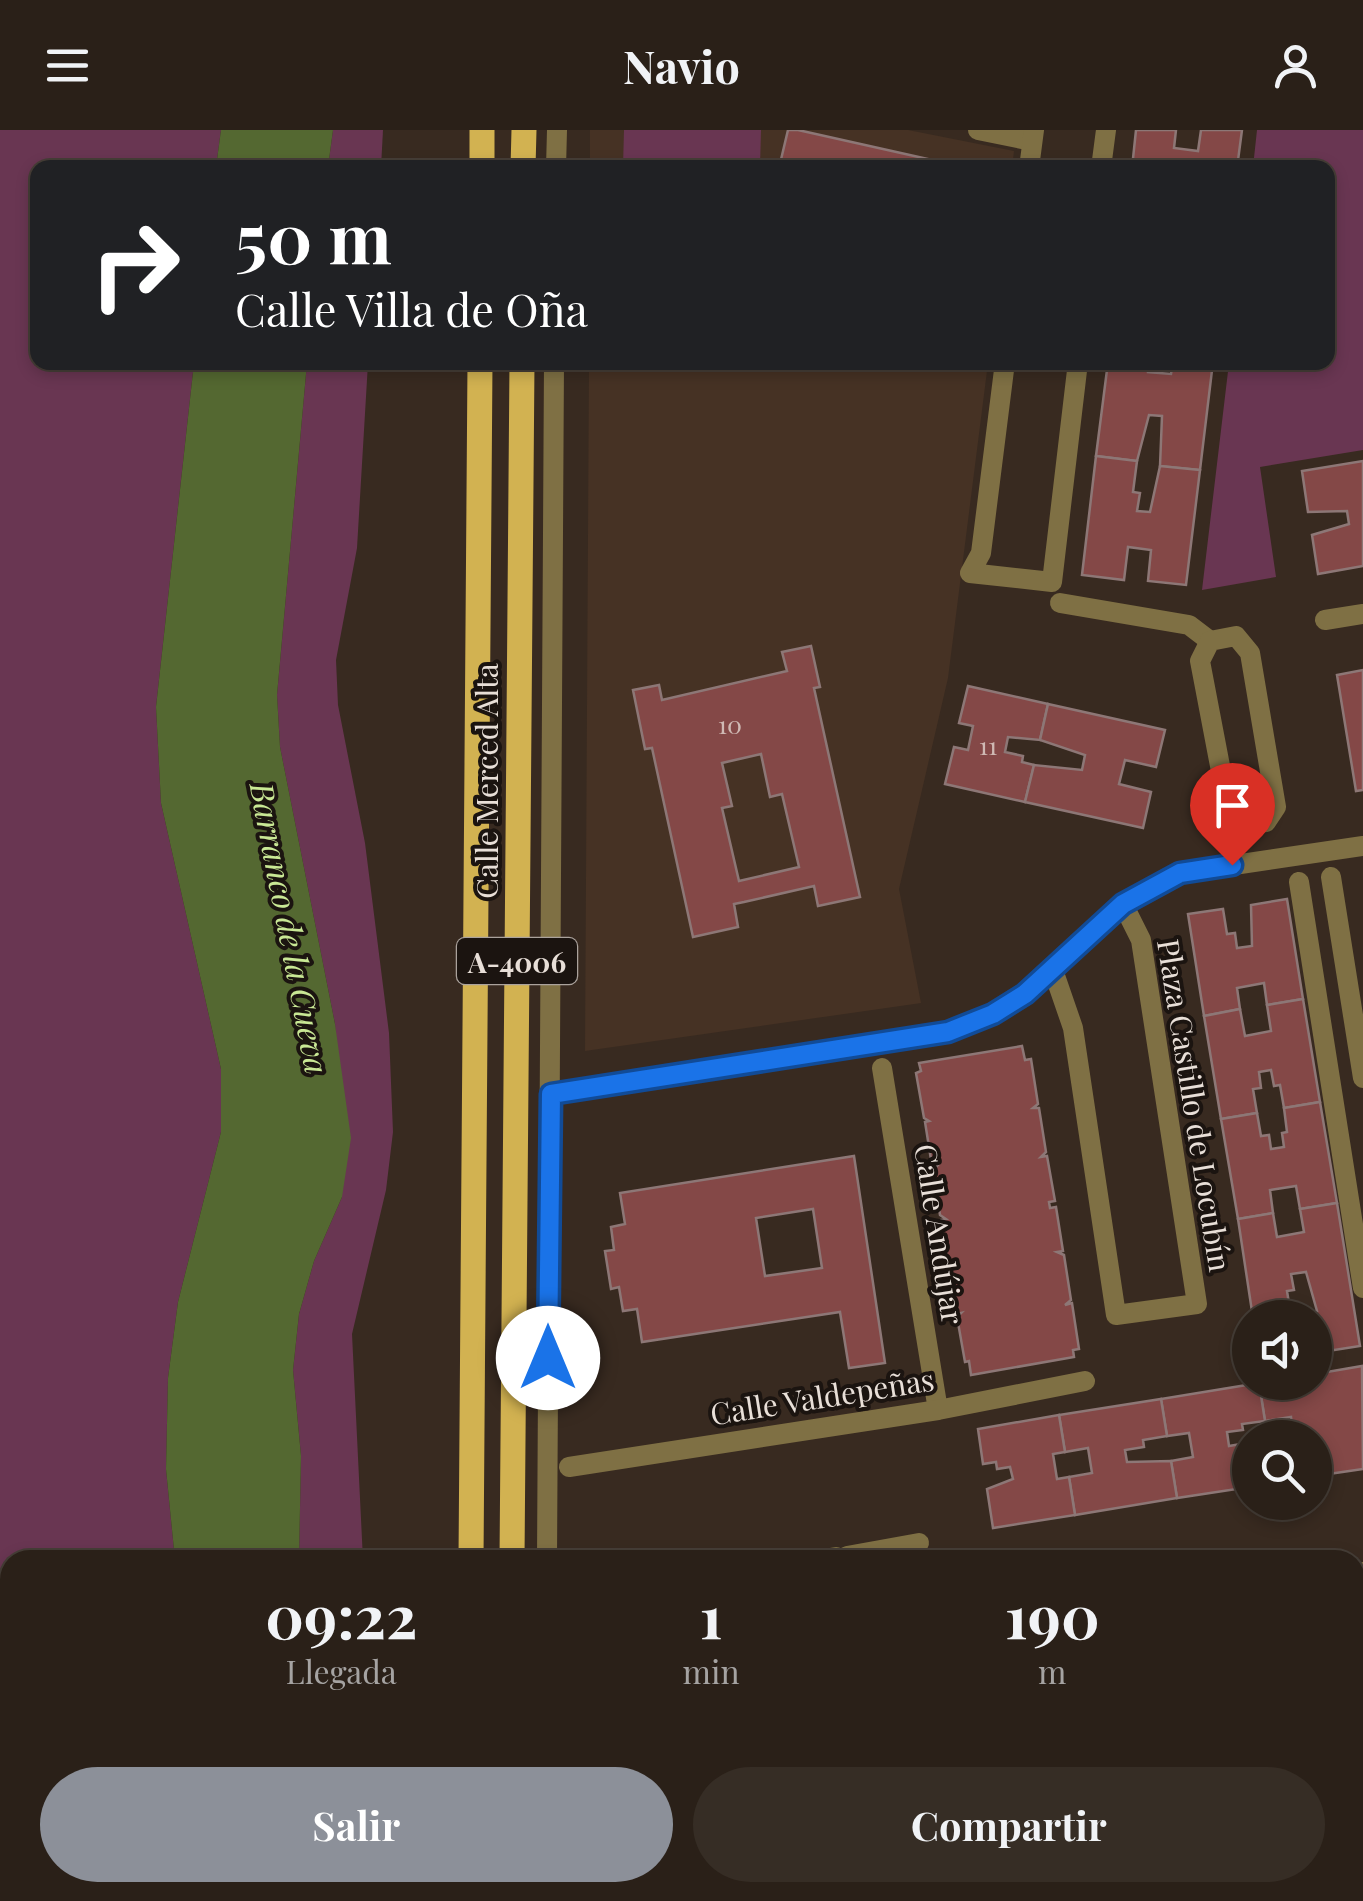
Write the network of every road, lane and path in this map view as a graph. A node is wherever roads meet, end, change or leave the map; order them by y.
1 (482, 130) edge
2 (524, 130) edge
3 (557, 130) edge
4 (978, 130) edge
5 (1106, 130) edge
6 (1033, 136) edge
7 (482, 160) edge
8 (523, 160) edge
9 (556, 160) edge
10 (1102, 160) edge
11 (480, 370) edge
12 (522, 370) edge
13 (554, 370) edge
14 (1003, 370) edge
15 (1077, 370) edge
16 (1060, 603) dead end
17 (1363, 614) edge
18 (1325, 620) dead end
19 (1210, 641) junction
20 (1254, 825) junction
21 (1363, 846) edge
22 (1260, 861) junction
23 (1331, 877) dead end
24 (1299, 882) dead end
25 (1123, 904) junction
26 (1052, 970) junction
27 (882, 1068) dead end
28 (1363, 1078) edge
29 (551, 1094) junction
30 (1363, 1288) edge
31 (1085, 1381) dead end
32 (938, 1410) junction
33 (568, 1467) dead end
34 (919, 1544) dead end
35 (471, 1550) edge
36 (512, 1550) edge
37 (547, 1550) edge
38 (883, 1550) edge

1 - 7 main road
2 - 8 main road
3 - 9 street
4 - 6 street
5 - 10 street
11 - 35 main road, Calle Merced Alta / A-4006
12 - 36 main road, Calle Merced Alta / A-4006
13 - 29 street
14 - 15 street
16 - 19 street
17 - 18 street
19 - 20 street
19 - 20 street
20 - 22 street
21 - 22 street
22 - 25 street
23 - 28 street
24 - 30 street
25 - 26 street
25 - 26 street, Plaza Castillo de Locubín
26 - 29 street
27 - 32 street, Calle Andújar
29 - 37 street
31 - 32 street, Calle Valdepeñas
32 - 33 street, Calle Valdepeñas
34 - 38 street

